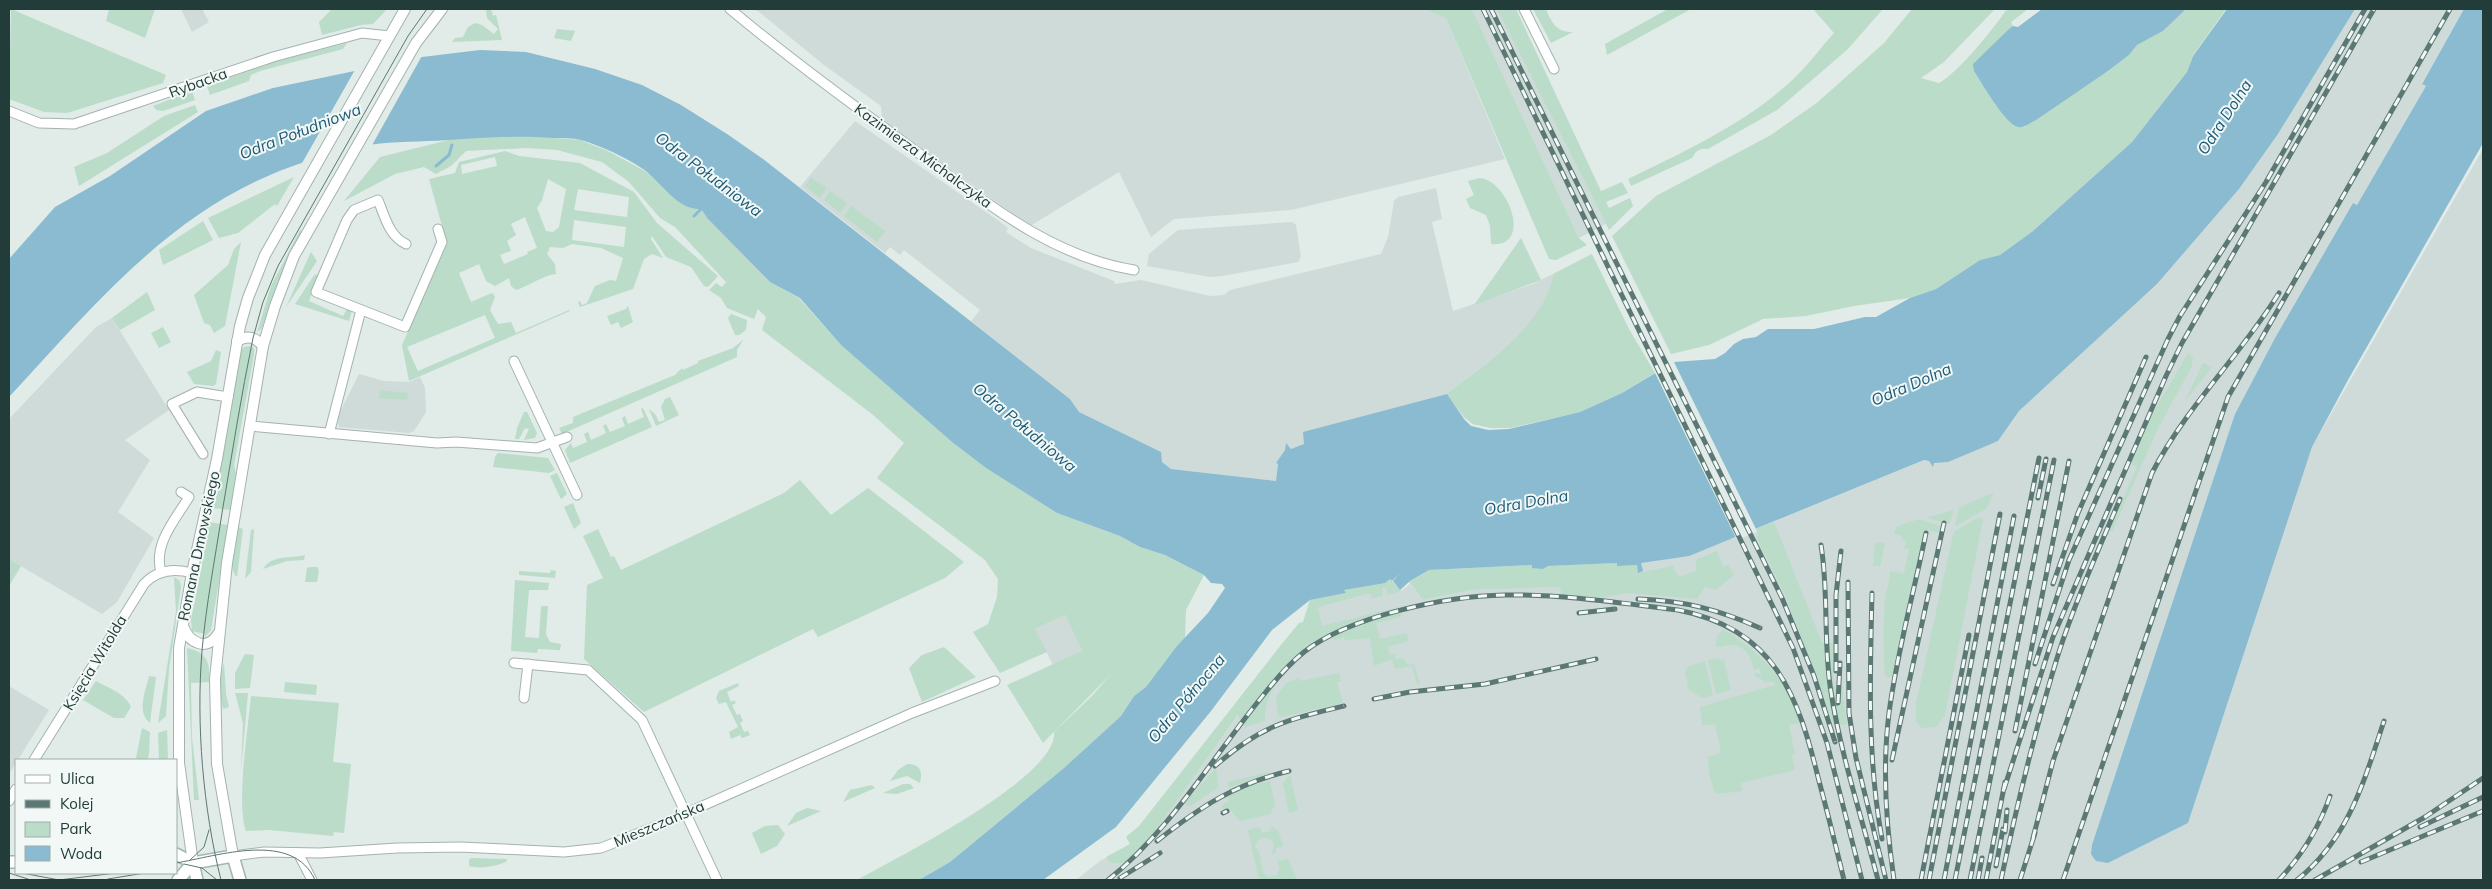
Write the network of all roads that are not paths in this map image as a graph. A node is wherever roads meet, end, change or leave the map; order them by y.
1 (405, 9) edge
2 (442, 9) edge
3 (730, 9) edge
4 (1524, 9) edge
5 (389, 36) junction
6 (1554, 69) dead end
7 (9, 112) edge
8 (438, 230) dead end
9 (406, 244) dead end
10 (1134, 270) dead end
11 (361, 310) junction
12 (237, 341) junction
13 (263, 346) junction
14 (514, 361) dead end
15 (228, 397) junction
16 (250, 426) junction
17 (329, 434) junction
18 (567, 437) dead end
19 (551, 443) junction
20 (203, 454) dead end
21 (181, 492) dead end
22 (577, 495) dead end
23 (161, 572) junction
24 (192, 573) junction
25 (183, 626) junction
26 (218, 634) junction
27 (514, 663) dead end
28 (528, 664) junction
29 (995, 681) dead end
30 (524, 698) dead end
31 (35, 759) edge
32 (184, 809) junction
33 (684, 814) junction
34 (178, 818) edge
35 (298, 853) junction
36 (178, 855) edge
37 (233, 856) junction
38 (193, 863) junction
39 (178, 880) edge
40 (197, 880) edge
41 (240, 880) edge
42 (312, 880) edge
43 (717, 880) edge

1 - 5 street, Romana Dmowskiego
2 - 13 street, Romana Dmowskiego
3 - 10 street, Kazimierza Michalczyka
4 - 6 street
5 - 7 street, Rybacka
5 - 12 street, Romana Dmowskiego
8 - 11 street
9 - 11 street
11 - 17 street
12 - 13 street
12 - 15 street, Romana Dmowskiego
13 - 16 street, Romana Dmowskiego
14 - 19 street
15 - 20 street
15 - 24 street, Romana Dmowskiego
16 - 17 street
16 - 26 street, Romana Dmowskiego
17 - 19 street
18 - 19 street
19 - 22 street
21 - 23 street
23 - 24 street
23 - 31 street, Księcia Witolda
24 - 25 street, Romana Dmowskiego
25 - 26 street
25 - 32 street, Romana Dmowskiego
26 - 37 street, Romana Dmowskiego
27 - 28 street
28 - 30 street
28 - 33 street
29 - 33 street, Mieszczańska
32 - 34 street
32 - 38 street, Romana Dmowskiego
33 - 35 street, Mieszczańska
33 - 43 street
35 - 37 street, Mieszczańska
35 - 42 street
36 - 38 main road
37 - 38 main road
37 - 41 main road, Romana Dmowskiego
38 - 39 main road
38 - 40 main road, Romana Dmowskiego

